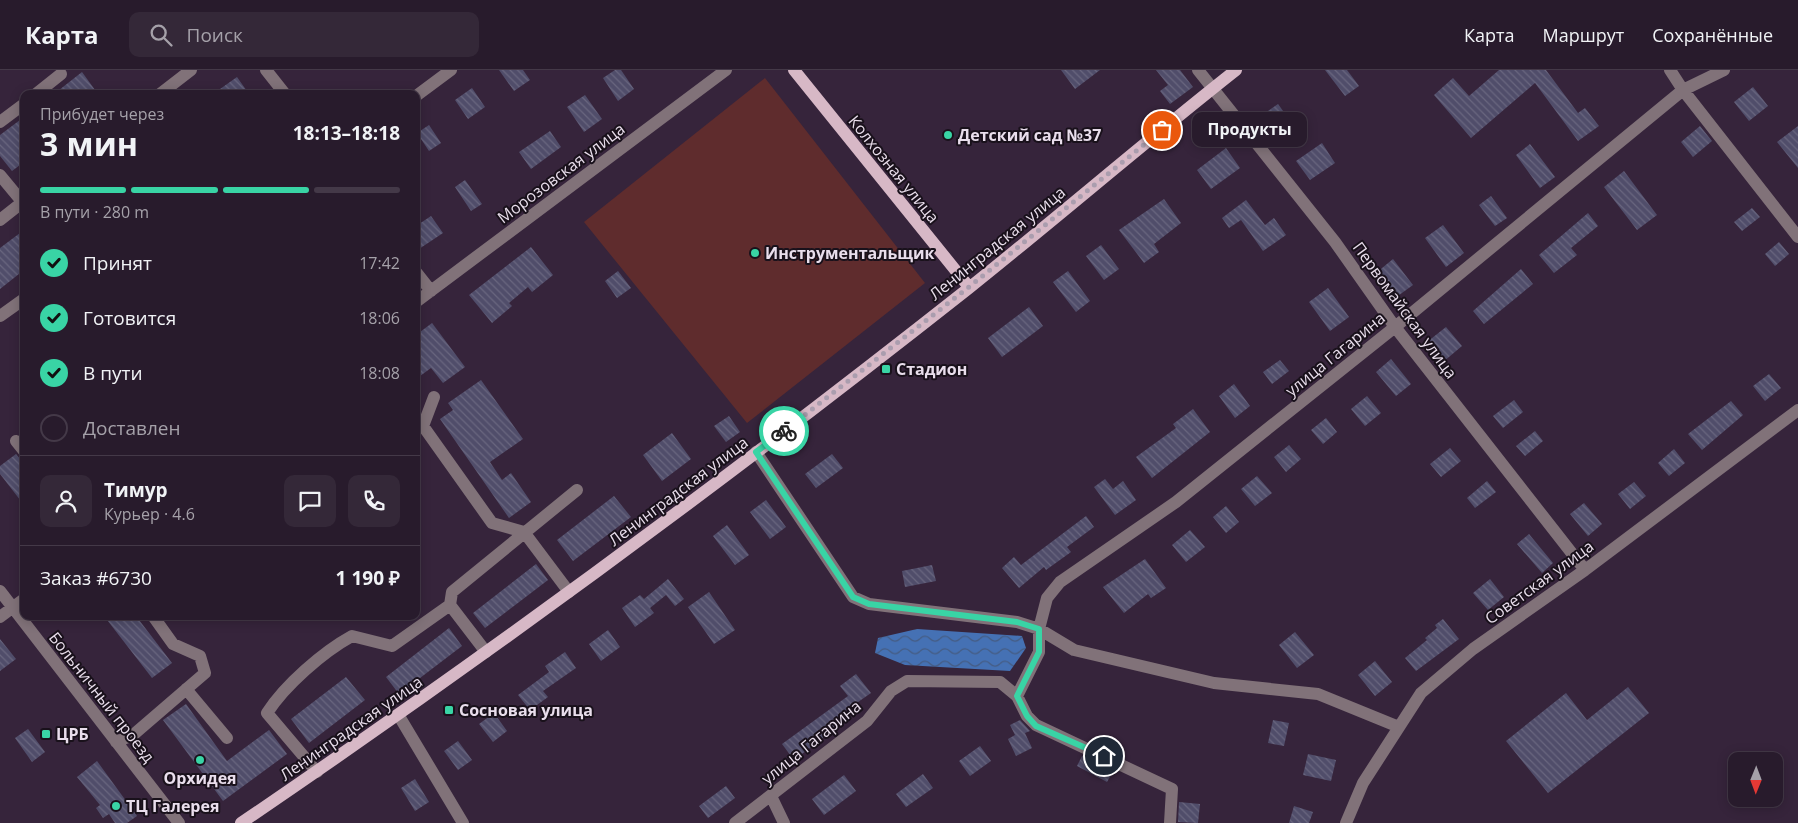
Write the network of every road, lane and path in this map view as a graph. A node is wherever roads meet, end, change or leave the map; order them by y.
1 (190, 70) edge
2 (266, 70) edge
3 (451, 70) edge
4 (726, 70) edge
5 (794, 70) edge
6 (1198, 70) edge
7 (1236, 70) edge
8 (1670, 70) edge
9 (1724, 70) edge
10 (61, 74) dead end
11 (1213, 88) junction
12 (41, 90) edge
13 (165, 90) edge
14 (281, 90) edge
15 (1683, 90) junction
16 (420, 93) edge
17 (20, 107) edge
18 (0, 122) edge
19 (0, 175) edge
20 (20, 198) edge
21 (20, 204) edge
22 (0, 220) edge
23 (1798, 238) edge
24 (420, 278) edge
25 (969, 287) junction
26 (430, 292) junction
27 (420, 299) edge
28 (20, 302) edge
29 (0, 316) edge
30 (1394, 327) junction
31 (434, 397) dead end
32 (1798, 410) edge
33 (756, 452) junction
34 (577, 490) dead end
35 (524, 532) junction
36 (1585, 570) junction
37 (0, 591) edge
38 (569, 592) junction
39 (20, 602) edge
40 (450, 605) junction
41 (12, 608) junction
42 (0, 617) edge
43 (20, 618) edge
44 (21, 620) edge
45 (156, 620) edge
46 (1039, 629) junction
47 (486, 652) junction
48 (186, 689) junction
49 (1017, 696) junction
50 (399, 716) junction
51 (1399, 727) junction
52 (227, 738) dead end
53 (116, 742) junction
54 (317, 772) junction
55 (770, 796) junction
56 (179, 823) edge
57 (241, 823) edge
58 (463, 823) edge
59 (735, 823) edge
60 (784, 823) edge
61 (1170, 823) edge
62 (1346, 823) edge

1 - 13 street
2 - 14 street
3 - 16 street
4 - 26 street, Морозовская улица
5 - 25 main road, Колхозная улица
6 - 11 street, Первомайская улица
7 - 11 main road, Ленинградская улица
8 - 15 street
9 - 15 street, улица Гагарина
10 - 12 street
11 - 25 main road, Ленинградская улица
11 - 30 street, Первомайская улица
15 - 23 street
15 - 30 street, улица Гагарина
17 - 18 street
19 - 20 street
21 - 22 street
24 - 26 street
25 - 33 main road, Ленинградская улица
26 - 27 street, Морозовская улица
28 - 29 street
30 - 36 street, Первомайская улица
30 - 46 street, улица Гагарина
31 - 35 street
32 - 36 street, Советская улица
33 - 38 main road, Ленинградская улица
33 - 46 street
34 - 35 street
35 - 38 street
35 - 40 street
36 - 51 street, Советская улица
37 - 41 street, Больничный проезд
38 - 47 main road, Ленинградская улица
39 - 41 street
40 - 47 street
40 - 54 street
41 - 42 street
41 - 43 street, Больничный проезд
44 - 53 street, Больничный проезд
45 - 48 street
46 - 49 street, улица Гагарина
46 - 51 street
47 - 50 main road, Ленинградская улица
48 - 52 street
48 - 53 street
49 - 55 street, улица Гагарина
49 - 61 street, улица Гагарина
50 - 54 main road, Ленинградская улица
50 - 58 street
51 - 62 street, Советская улица
53 - 56 street, Больничный проезд
54 - 57 main road, Ленинградская улица
55 - 59 street, улица Гагарина
55 - 60 street

